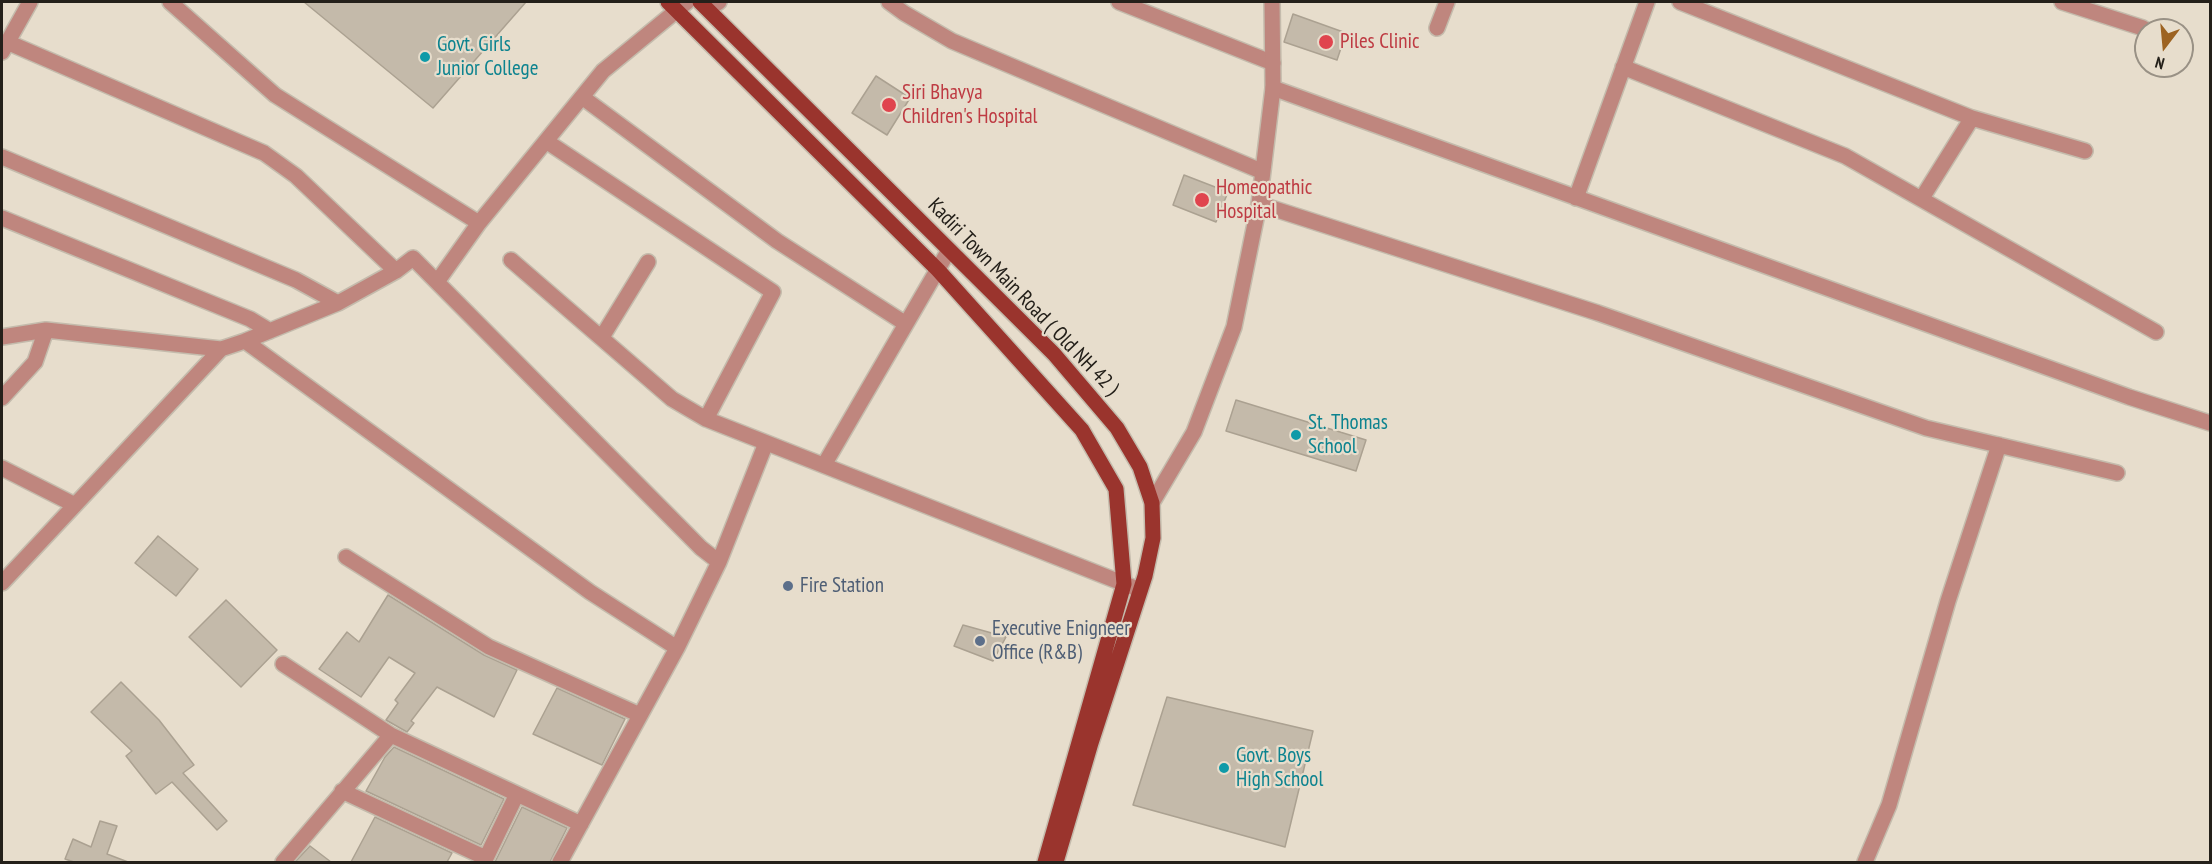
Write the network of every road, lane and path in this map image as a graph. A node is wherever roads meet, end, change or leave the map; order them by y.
1 (30, 2) edge
2 (170, 2) edge
3 (889, 2) edge
4 (1119, 2) edge
5 (1272, 2) edge
6 (1448, 2) edge
7 (1647, 2) edge
8 (1680, 2) edge
9 (2062, 2) edge
10 (677, 4) edge
11 (709, 4) edge
12 (2134, 25) edge
13 (1437, 28) dead end
14 (4, 47) edge
15 (1273, 63) junction
16 (1623, 67) junction
17 (1273, 88) junction
18 (582, 97) junction
19 (1972, 118) junction
20 (546, 141) junction
21 (2085, 151) dead end
22 (2, 157) edge
23 (1261, 171) junction
24 (1576, 198) junction
25 (1922, 198) junction
26 (1259, 204) junction
27 (2, 218) edge
28 (478, 223) junction
29 (949, 250) junction
30 (511, 260) dead end
31 (648, 262) dead end
32 (938, 270) junction
33 (396, 271) junction
34 (437, 282) junction
35 (338, 303) junction
36 (906, 324) junction
37 (46, 330) junction
38 (270, 331) junction
39 (2156, 332) dead end
40 (2, 337) edge
41 (602, 337) junction
42 (245, 341) junction
43 (221, 349) junction
44 (2, 398) edge
45 (705, 419) junction
46 (2211, 423) edge
47 (766, 443) junction
48 (1999, 445) junction
49 (825, 465) junction
50 (2, 468) edge
51 (2117, 473) dead end
52 (1152, 503) junction
53 (75, 505) junction
54 (346, 557) dead end
55 (719, 562) junction
56 (2, 584) edge
57 (1124, 584) junction
58 (1140, 590) junction
59 (677, 648) junction
60 (283, 664) dead end
61 (640, 715) junction
62 (390, 735) junction
63 (342, 791) junction
64 (517, 794) junction
65 (581, 824) junction
66 (283, 862) edge
67 (560, 862) edge
68 (1045, 862) edge
69 (1056, 862) edge
70 (1865, 862) edge

1 - 14 street
2 - 28 street
3 - 23 street
4 - 15 street
5 - 15 street
6 - 13 street
7 - 16 street
8 - 19 street
9 - 12 street
10 - 18 street
10 - 32 main road, Kadiri Town Main Road ( Old NH 42 )
11 - 29 main road, Kadiri Town Main Road ( Old NH 42 )
14 - 33 street
15 - 17 street
16 - 24 street
16 - 25 street
17 - 23 street
17 - 24 street
18 - 20 street
18 - 36 street
19 - 21 street
19 - 25 street
20 - 28 street
20 - 45 street
22 - 35 street
23 - 26 street
24 - 46 street
25 - 39 street
26 - 48 street
26 - 52 street
27 - 38 street
28 - 34 street
29 - 32 street
29 - 52 main road, Kadiri Town Main Road ( Old NH 42 )
30 - 41 street
31 - 41 street
32 - 36 street
32 - 57 main road, Kadiri Town Main Road ( Old NH 42 )
33 - 34 street
33 - 35 street
34 - 55 street
35 - 38 street
36 - 49 street
37 - 40 street
37 - 43 street
37 - 44 street
38 - 42 street
41 - 45 street
42 - 43 street
42 - 59 street
43 - 53 street
45 - 47 street
47 - 49 street
47 - 55 street
48 - 51 street
48 - 70 street
49 - 57 street
50 - 53 street
52 - 58 main road, Kadiri Town Main Road ( Old NH 42 )
53 - 56 street
54 - 61 street
55 - 59 street
57 - 58 street
57 - 68 main road, Kadiri Town Main Road ( Old NH 42 )
58 - 69 main road, Kadiri Town Main Road ( Old NH 42 )
59 - 61 street
60 - 62 street
61 - 65 street
62 - 63 street
62 - 64 street
63 - 64 street
63 - 66 street
64 - 65 street
65 - 67 street

